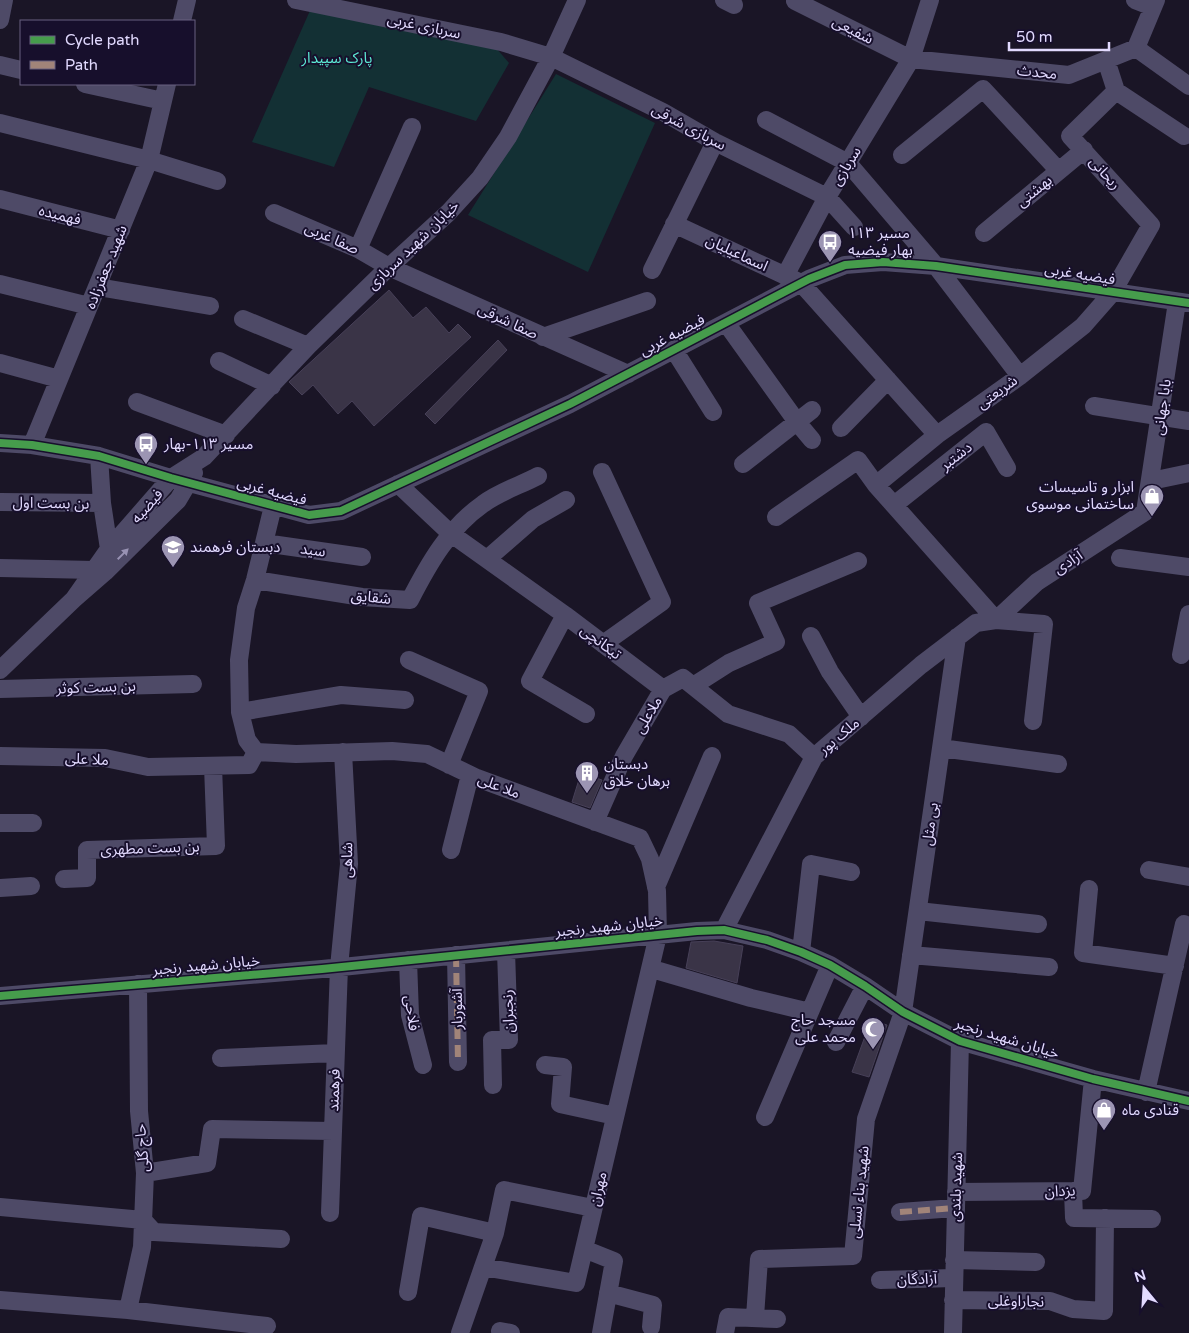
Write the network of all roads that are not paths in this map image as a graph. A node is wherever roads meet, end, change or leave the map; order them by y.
1 (4, 0) edge
2 (187, 0) edge
3 (296, 0) edge
4 (577, 0) edge
5 (930, 0) edge
6 (1135, 0) edge
7 (795, 1) edge
8 (1154, 3) edge
9 (0, 20) edge
10 (182, 20) edge
11 (1136, 48) junction
12 (551, 56) junction
13 (911, 58) junction
14 (1106, 60) junction
15 (0, 65) edge
16 (20, 70) edge
17 (90, 85) edge
18 (167, 85) edge
19 (1189, 86) edge
20 (1116, 90) junction
21 (163, 101) junction
22 (766, 120) dead end
23 (0, 123) edge
24 (412, 127) dead end
25 (1184, 136) dead end
26 (715, 142) junction
27 (1084, 150) junction
28 (902, 155) dead end
29 (150, 160) junction
30 (848, 163) junction
31 (1059, 171) junction
32 (217, 181) dead end
33 (827, 196) junction
34 (0, 199) edge
35 (274, 213) dead end
36 (674, 224) junction
37 (854, 227) dead end
38 (121, 230) junction
39 (984, 233) dead end
40 (358, 250) junction
41 (936, 266) junction
42 (389, 267) junction
43 (652, 270) dead end
44 (793, 279) junction
45 (0, 284) edge
46 (98, 286) junction
47 (1112, 293) junction
48 (647, 301) dead end
49 (1183, 303) edge
50 (89, 306) junction
51 (210, 306) dead end
52 (244, 319) dead end
53 (726, 323) junction
54 (543, 337) junction
55 (308, 346) junction
56 (674, 350) junction
57 (219, 361) dead end
58 (0, 363) edge
59 (628, 374) junction
60 (1020, 376) junction
61 (60, 379) junction
62 (888, 380) junction
63 (272, 386) junction
64 (137, 402) dead end
65 (1094, 406) dead end
66 (812, 410) dead end
67 (713, 412) dead end
68 (1160, 417) junction
69 (1189, 421) edge
70 (797, 422) junction
71 (841, 428) dead end
72 (226, 435) junction
73 (937, 435) junction
74 (812, 440) dead end
75 (0, 443) edge
76 (32, 445) junction
77 (99, 456) junction
78 (204, 457) junction
79 (743, 464) dead end
80 (1007, 468) dead end
81 (602, 472) dead end
82 (1189, 473) edge
83 (538, 476) dead end
84 (171, 478) junction
85 (1151, 481) junction
86 (188, 482) junction
87 (398, 484) junction
88 (876, 484) junction
89 (566, 500) dead end
90 (0, 502) edge
91 (102, 503) junction
92 (894, 504) junction
93 (273, 506) junction
94 (1145, 512) joint
95 (776, 517) dead end
96 (450, 533) junction
97 (264, 543) junction
98 (109, 548) junction
99 (362, 557) dead end
100 (1120, 558) dead end
101 (487, 559) junction
102 (858, 561) dead end
103 (1189, 567) edge
104 (0, 568) edge
105 (94, 570) junction
106 (255, 580) junction
107 (74, 599) junction
108 (1189, 614) edge
109 (565, 615) junction
110 (996, 620) junction
111 (811, 636) dead end
112 (958, 637) junction
113 (603, 644) junction
114 (1181, 656) dead end
115 (409, 660) dead end
116 (0, 670) edge
117 (192, 684) dead end
118 (693, 686) junction
119 (0, 689) edge
120 (663, 689) junction
121 (404, 700) dead end
122 (240, 712) junction
123 (586, 714) dead end
124 (861, 717) junction
125 (1033, 721) dead end
126 (942, 748) junction
127 (256, 752) junction
128 (343, 752) junction
129 (0, 756) edge
130 (712, 756) dead end
131 (814, 757) junction
132 (1058, 764) dead end
133 (449, 765) junction
134 (213, 766) junction
135 (470, 775) junction
136 (595, 822) junction
137 (0, 823) edge
138 (33, 823) dead end
139 (451, 850) dead end
140 (1149, 870) dead end
141 (851, 872) dead end
142 (1189, 876) edge
143 (64, 879) dead end
144 (31, 886) dead end
145 (656, 887) junction
146 (0, 888) edge
147 (1089, 889) dead end
148 (918, 911) junction
149 (1038, 924) dead end
150 (1184, 924) dead end
151 (724, 930) junction
152 (658, 935) junction
153 (506, 950) junction
154 (801, 952) junction
155 (456, 955) junction
156 (911, 955) junction
157 (408, 960) junction
158 (830, 966) junction
159 (1175, 966) junction
160 (339, 967) junction
161 (1049, 967) dead end
162 (659, 971) dead end
163 (138, 984) junction
164 (865, 986) junction
165 (0, 996) edge
166 (810, 1012) junction
167 (903, 1012) junction
168 (960, 1041) junction
169 (836, 1042) dead end
170 (336, 1053) junction
171 (221, 1058) dead end
172 (458, 1062) dead end
173 (423, 1064) dead end
174 (545, 1065) dead end
175 (1093, 1079) junction
176 (493, 1085) dead end
177 (1146, 1092) junction
178 (1189, 1101) edge
179 (615, 1116) junction
180 (765, 1117) dead end
181 (333, 1131) junction
182 (145, 1173) junction
183 (1073, 1191) junction
184 (955, 1200) junction
185 (0, 1207) edge
186 (593, 1208) junction
187 (900, 1212) dead end
188 (330, 1213) dead end
189 (1104, 1218) junction
190 (1152, 1219) dead end
191 (143, 1220) junction
192 (495, 1233) junction
193 (281, 1239) dead end
194 (584, 1249) junction
195 (954, 1260) junction
196 (1036, 1262) dead end
197 (484, 1267) junction
198 (954, 1278) junction
199 (880, 1280) dead end
200 (408, 1292) dead end
201 (608, 1293) junction
202 (0, 1300) edge
203 (953, 1300) junction
204 (128, 1310) junction
205 (756, 1317) junction
206 (777, 1319) dead end
207 (267, 1326) dead end
208 (651, 1327) dead end
209 (460, 1333) edge
210 (601, 1333) edge
211 (725, 1333) edge
212 (952, 1333) edge

1 - 9 street
2 - 10 street
3 - 12 street, سربازی غربی
4 - 12 street, خیابان شهید سربازی
5 - 13 street, سربازی
6 - 8 street
7 - 13 street, شفیعی
8 - 11 street
11 - 14 street, محدث
11 - 19 street
12 - 26 street, سربازی شرقی
12 - 42 street, خیابان شهید سربازی
13 - 14 street, محدث
13 - 30 street, سربازی
14 - 20 street
15 - 16 street
17 - 21 street
18 - 21 street, شهید جعفرزاده
20 - 25 street
20 - 27 street, ریحانی
21 - 29 street, شهید جعفرزاده
22 - 30 street
23 - 29 street
24 - 40 street
26 - 33 street, سربازی شرقی
26 - 36 street
27 - 31 street, بهشتی
27 - 47 street, ریحانی
28 - 31 street
29 - 32 street
29 - 38 street, شهید جعفرزاده
30 - 33 street, سربازی
30 - 41 street
31 - 39 street, بهشتی
33 - 37 street
33 - 44 street, سربازی
34 - 38 street, فهمیده
35 - 40 street, صفا غربی
36 - 43 street
36 - 44 street, اسماعیلیان
38 - 46 street, شهید جعفرزاده
40 - 42 street, صفا غربی
41 - 44 street, فیضیه غربی
41 - 47 street, فیضیه غربی
41 - 60 street
42 - 54 street, صفا شرقی
42 - 55 street, خیابان شهید سربازی
44 - 53 street, فیضیه غربی
44 - 62 street
45 - 50 street
46 - 50 street, شهید جعفرزاده
46 - 51 street
47 - 49 street, فیضیه غربی
47 - 60 street, شریعتی
48 - 54 street
49 - 68 street, بابا جهانی
50 - 61 street, شهید جعفرزاده
52 - 55 street
53 - 56 street, فیضیه غربی
53 - 70 street
54 - 59 street, صفا شرقی
55 - 63 street, خیابان شهید سربازی
56 - 59 street, فیضیه غربی
56 - 67 street
57 - 63 street
58 - 61 street
59 - 87 street, فیضیه غربی
60 - 73 street, شریعتی
61 - 76 street, شهید جعفرزاده
62 - 71 street
62 - 73 street
63 - 72 street, خیابان شهید سربازی
64 - 72 street
65 - 68 street
66 - 70 street
68 - 69 street
68 - 85 street, بابا جهانی
70 - 74 street
70 - 79 street
72 - 78 street, خیابان شهید سربازی
73 - 88 street, شریعتی
75 - 76 street, فیضیه غربی
76 - 77 street, فیضیه غربی
77 - 84 street, فیضیه غربی
77 - 91 street
78 - 84 street, فیضیه
78 - 86 street, فیضیه
80 - 92 street, دشتبر
81 - 113 street
82 - 85 street
83 - 96 street
84 - 86 street, فیضیه غربی
84 - 98 street, فیضیه
85 - 94 street, بابا جهانی
86 - 93 street, فیضیه غربی
107 -> 86 street, فیضیه
87 - 93 street, فیضیه غربی
87 - 96 street, تیکانچی
88 - 92 street
88 - 95 street
89 - 101 street
90 - 91 street, بن بست اول
91 - 98 street
92 - 110 street
93 - 97 street
94 - 110 street, آزادی
96 - 101 street, تیکانچی
96 - 106 street, شقایق
97 - 99 street, سید
97 - 106 street
98 - 105 street, فیضیه
100 - 103 street
101 - 109 street, تیکانچی
102 - 118 street
104 - 105 street
105 - 107 street, فیضیه
106 - 122 street
107 - 116 street, فیضیه
108 - 114 street
109 - 113 street, تیکانچی
109 - 123 street
110 - 112 street, ملک پور
110 - 125 street
111 - 124 street
112 - 124 street, ملک پور
112 - 126 street, بی مثل
113 - 120 street, تیکانچی
115 - 133 street
117 - 119 street, بن بست کوثر
118 - 120 street
118 - 131 street
120 - 136 street, ملاعلی
121 - 122 street
122 - 127 street
124 - 131 street, ملک پور
126 - 132 street
126 - 148 street, بی مثل
127 - 128 street, ملا علی
127 - 134 street, ملا علی
128 - 133 street, ملا علی
128 - 160 street, شاهی
129 - 134 street, ملا علی
130 - 145 street
131 - 151 street, ملک پور
133 - 135 street, ملا علی
134 - 143 street, بن بست مطهری
135 - 136 street, ملا علی
135 - 139 street
136 - 145 street, ملا علی
137 - 138 street
140 - 142 street
141 - 154 street
144 - 146 street
145 - 152 street, ملا علی
147 - 159 street
148 - 149 street
148 - 156 street, بی مثل
150 - 159 street
151 - 152 street, خیابان شهید رنجبر
151 - 154 street, خیابان شهید رنجبر
152 - 153 street, خیابان شهید رنجبر
152 - 179 street, مهران
153 - 155 street, خیابان شهید رنجبر
153 - 176 street, رنجبران
154 - 158 street, خیابان شهید رنجبر
155 - 157 street, خیابان شهید رنجبر
155 - 172 street, آشوربار
156 - 161 street
156 - 167 street, بی مثل
157 - 160 street, خیابان شهید رنجبر
157 - 173 street, فلاحی
158 - 164 street, خیابان شهید رنجبر
158 - 166 street
159 - 177 street
160 - 163 street, خیابان شهید رنجبر
160 - 170 street, فرهمند
162 - 166 street
163 - 165 street, خیابان شهید رنجبر
163 - 182 street, حاج گلی
164 - 167 street, خیابان شهید رنجبر
164 - 169 street
166 - 180 street
167 - 168 street, خیابان شهید رنجبر
167 - 205 street, شهید بناء نسلی
168 - 175 street, خیابان شهید رنجبر
168 - 184 street, شهید بلندی
170 - 171 street
170 - 181 street, فرهمند
174 - 179 street
175 - 177 street, خیابان شهید رنجبر
175 - 183 street, یزدان
177 - 178 street, خیابان شهید رنجبر
179 - 186 street, مهران
181 - 182 street
181 - 188 street, فرهمند
182 - 191 street, حاج گلی
183 - 184 street, یزدان
183 - 189 street
184 - 187 street, یزدان
184 - 195 street, شهید بلندی
185 - 191 street
186 - 192 street
186 - 194 street, مهران
189 - 190 street
189 - 203 street, نجاراوغلی
191 - 193 street
191 - 204 street, حاج گلی
192 - 197 street
192 - 200 street
194 - 197 street, مهران
194 - 201 street
195 - 196 street
195 - 198 street, شهید بلندی
197 - 209 street
198 - 199 street, آزادگان
198 - 203 street, شهید بلندی
201 - 208 street
201 - 210 street
202 - 204 street
203 - 212 street, شهید بلندی
204 - 207 street
205 - 206 street
205 - 211 street

